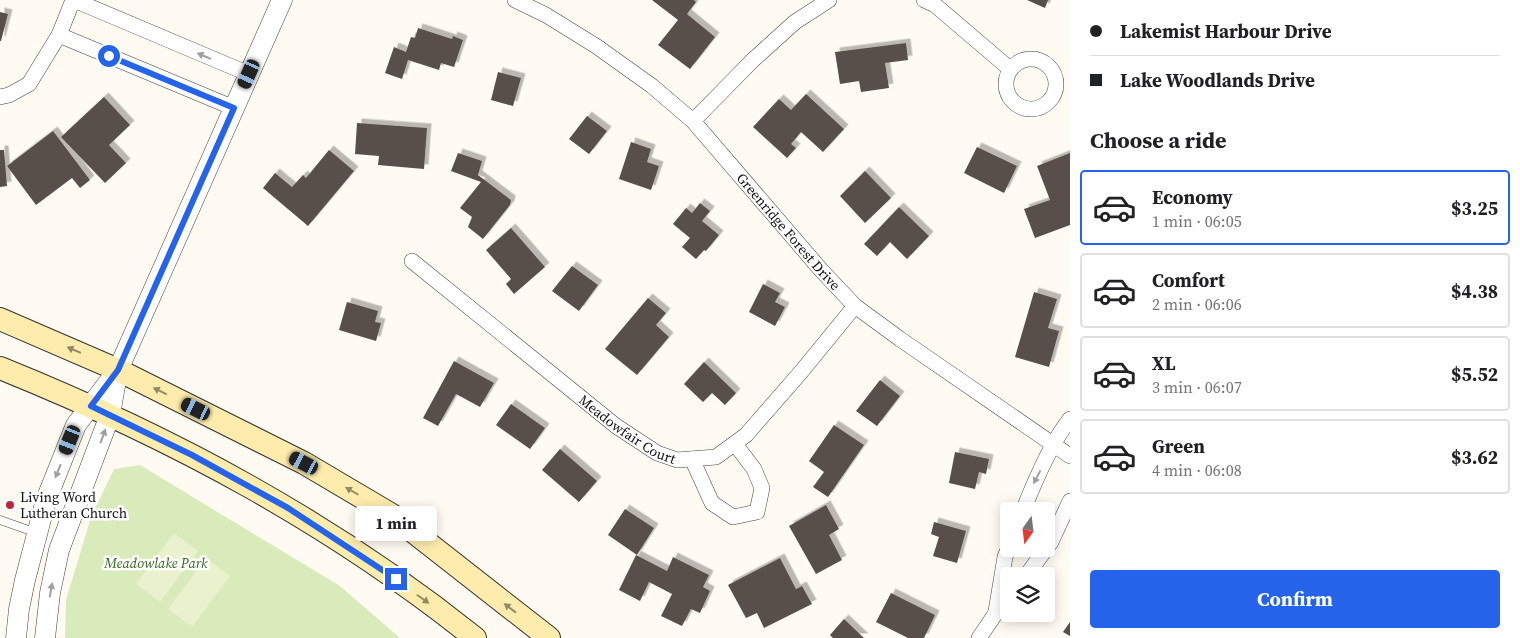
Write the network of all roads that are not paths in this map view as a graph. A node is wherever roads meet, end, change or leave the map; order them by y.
1 (74, 0) edge
2 (282, 0) edge
3 (515, 0) edge
4 (829, 0) edge
5 (924, 0) edge
6 (59, 35) junction
7 (1010, 69) dead end
8 (249, 74) junction
9 (0, 97) edge
10 (234, 108) junction
11 (693, 121) junction
12 (412, 261) dead end
13 (855, 306) junction
14 (0, 319) edge
15 (0, 368) edge
16 (118, 370) junction
17 (100, 410) junction
18 (1070, 419) edge
19 (735, 444) junction
20 (1053, 446) junction
21 (1070, 456) edge
22 (692, 459) junction
23 (1070, 501) edge
24 (1026, 502) edge
25 (0, 520) edge
26 (37, 533) junction
27 (1005, 558) edge
28 (1033, 567) edge
29 (1000, 606) edge
30 (996, 610) junction
31 (16, 638) edge
32 (45, 638) edge
33 (475, 638) edge
34 (549, 638) edge
35 (978, 638) edge

1 - 6 street
8 -> 1 street
2 - 8 street
3 - 11 street, Greenridge Forest Drive
4 - 11 street
5 - 7 street
6 - 9 street
6 - 10 street
8 - 10 street
10 - 16 street
11 - 13 street, Greenridge Forest Drive
12 - 22 street, Meadowfair Court
13 - 19 street, Meadowfair Court
13 - 20 street, Greenridge Forest Drive
16 -> 14 main road
15 - 17 main road
16 - 17 street
34 -> 16 main road
17 -> 26 street
32 -> 17 street
17 -> 33 main road
18 - 20 street
19 - 22 street, Meadowfair Court
19 - 22 street
20 - 21 street, Greenridge Forest Drive
20 -> 24 street
23 - 28 street
25 - 26 lane
26 - 31 street
27 - 30 street
29 - 30 street
30 - 35 street

